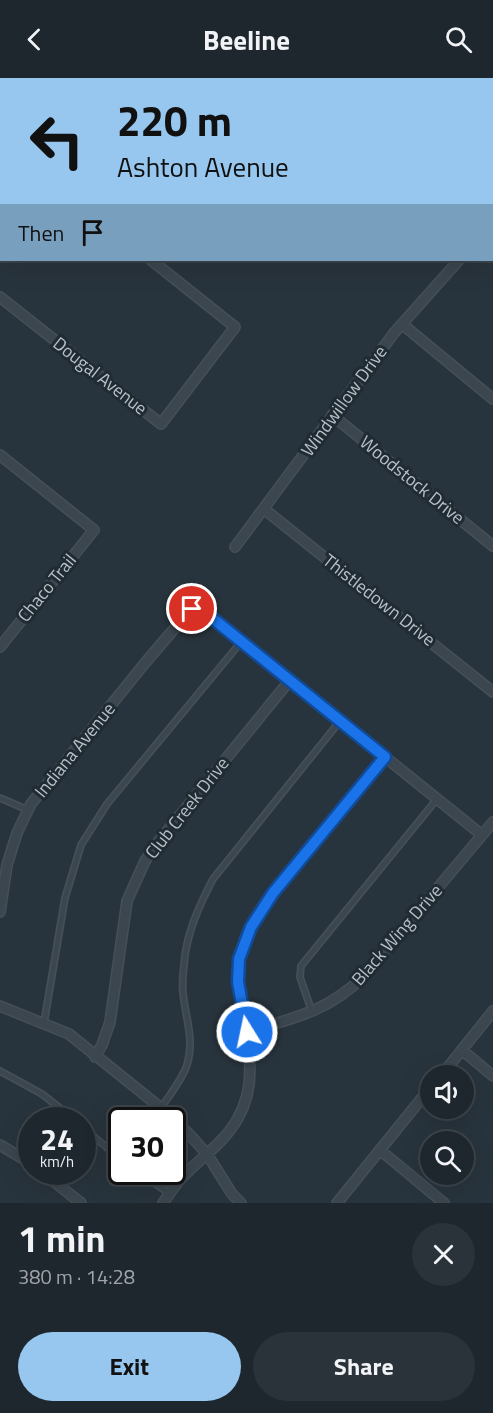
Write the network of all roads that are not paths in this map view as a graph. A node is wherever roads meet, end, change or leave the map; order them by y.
1 (153, 261) edge
2 (458, 261) edge
3 (0, 297) edge
4 (402, 324) junction
5 (492, 398) edge
6 (332, 415) junction
7 (0, 455) edge
8 (264, 509) junction
9 (493, 546) edge
10 (235, 547) dead end
11 (242, 641) junction
12 (0, 646) edge
13 (290, 680) junction
14 (493, 692) edge
15 (340, 721) junction
16 (385, 757) junction
17 (0, 798) edge
18 (437, 799) junction
19 (28, 810) junction
20 (493, 822) edge
21 (482, 835) junction
22 (0, 912) edge
23 (0, 1006) edge
24 (493, 1011) edge
25 (312, 1012) junction
26 (44, 1023) junction
27 (247, 1032) junction
28 (462, 1050) junction
29 (95, 1057) junction
30 (450, 1065) edge
31 (0, 1071) edge
32 (493, 1076) edge
33 (420, 1100) edge
34 (58, 1107) edge
35 (160, 1107) edge
36 (162, 1107) edge
37 (186, 1131) edge
38 (96, 1139) edge
39 (0, 1145) edge
40 (108, 1148) edge
41 (380, 1150) junction
42 (207, 1155) junction
43 (18, 1156) edge
44 (58, 1185) edge
45 (157, 1185) edge
46 (170, 1194) junction
47 (81, 1203) edge
48 (163, 1203) edge
49 (241, 1203) edge
50 (337, 1203) edge
51 (444, 1203) edge

1 - 3 street, Dougal Avenue
2 - 4 street, Windwillow Drive
4 - 5 street
4 - 6 street, Windwillow Drive
6 - 8 street, Windwillow Drive
6 - 9 street, Woodstock Drive
7 - 12 street, Chaco Trail
8 - 10 street, Windwillow Drive
8 - 14 street, Thistledown Drive
11 - 13 street
11 - 19 street, Indiana Avenue
11 - 26 lane
13 - 15 street
13 - 29 street, Club Creek Drive
15 - 16 street
15 - 36 lane
16 - 18 street
16 - 27 street
17 - 19 lane
18 - 21 street
18 - 25 lane
19 - 22 street, Indiana Avenue
20 - 21 street, Black Wing Drive
21 - 25 street, Black Wing Drive
23 - 26 street
24 - 28 street
25 - 27 street, Black Wing Drive
26 - 29 street
27 - 42 street
28 - 30 street
28 - 32 street
29 - 35 street
31 - 34 lane
33 - 41 street
37 - 42 street
38 - 40 lane
39 - 43 street
41 - 50 street
41 - 51 street
42 - 46 street
42 - 49 street
44 - 47 street
45 - 46 lane
46 - 48 street

